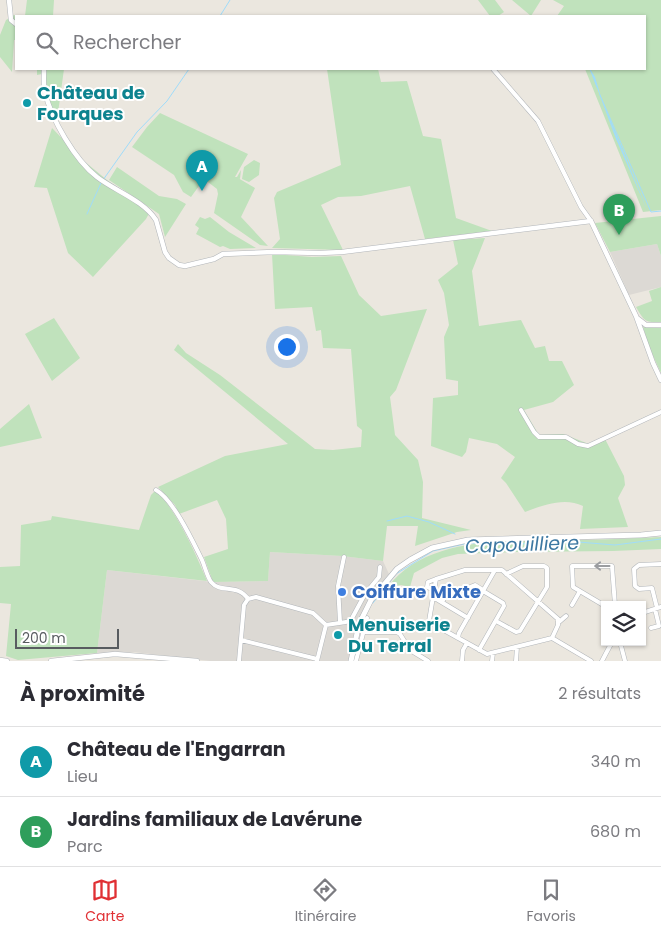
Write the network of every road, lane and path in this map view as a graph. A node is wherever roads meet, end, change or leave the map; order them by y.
1 (9, 0) edge
2 (15, 23) edge
3 (44, 70) edge
4 (494, 70) edge
5 (590, 221) junction
6 (636, 316) junction
7 (642, 323) junction
8 (661, 325) edge
9 (640, 329) junction
10 (661, 380) edge
11 (521, 410) dead end
12 (661, 412) edge
13 (156, 490) dead end
14 (661, 533) edge
15 (344, 556) dead end
16 (661, 564) edge
17 (380, 567) dead end
18 (495, 570) junction
19 (506, 574) junction
20 (436, 579) junction
21 (434, 590) junction
22 (483, 591) junction
23 (580, 592) junction
24 (433, 597) junction
25 (248, 599) junction
26 (615, 601) edge
27 (442, 602) junction
28 (538, 602) junction
29 (601, 604) edge
30 (572, 605) dead end
31 (658, 608) edge
32 (646, 612) edge
33 (566, 616) dead end
34 (367, 618) dead end
35 (468, 618) junction
36 (496, 621) junction
37 (558, 621) junction
38 (340, 622) junction
39 (326, 625) junction
40 (651, 628) dead end
41 (362, 632) junction
42 (458, 638) junction
43 (552, 638) junction
44 (241, 640) junction
45 (467, 643) junction
46 (610, 646) edge
47 (621, 646) edge
48 (517, 647) junction
49 (479, 650) junction
50 (493, 653) junction
51 (109, 654) junction
52 (0, 660) edge
53 (317, 660) edge
54 (7, 661) edge
55 (51, 661) edge
56 (108, 661) edge
57 (197, 661) edge
58 (239, 661) edge
59 (351, 661) edge
60 (356, 661) edge
61 (428, 661) edge
62 (462, 661) edge
63 (492, 661) edge
64 (516, 661) edge
65 (591, 661) edge
66 (602, 661) edge
67 (625, 661) edge

1 - 2 street
3 - 5 street
4 - 5 street
5 - 6 street
6 - 7 street
6 - 9 street
7 - 8 street
7 - 9 street
9 - 10 street
11 - 12 street
13 - 25 street
14 - 59 main road
15 - 38 street
16 - 31 street
17 - 38 street
18 - 19 street
18 - 20 street
18 - 22 street
19 - 28 street
19 - 28 street
20 - 21 street
20 - 21 street
21 - 24 street
22 - 27 street
22 - 35 street
22 - 36 street
26 -> 23 street
23 - 29 street
23 - 30 street
24 - 27 street
24 - 42 street
25 - 39 street
25 - 44 street
27 - 35 street
28 - 36 street
28 - 37 street
31 - 32 street
31 - 40 street
33 - 37 street
34 - 41 street
35 - 42 street
36 - 49 street
37 - 43 street
38 - 39 street
39 - 53 street
41 - 60 street
41 - 61 street
42 - 45 street
43 - 48 street
43 - 65 street
44 - 53 street
44 - 58 street
45 - 49 street
45 - 62 street
46 - 66 street
47 - 67 street
48 - 50 street
48 - 64 street
49 - 50 street
50 - 63 street
51 - 55 street
51 - 56 street
51 - 57 street
52 - 54 street

